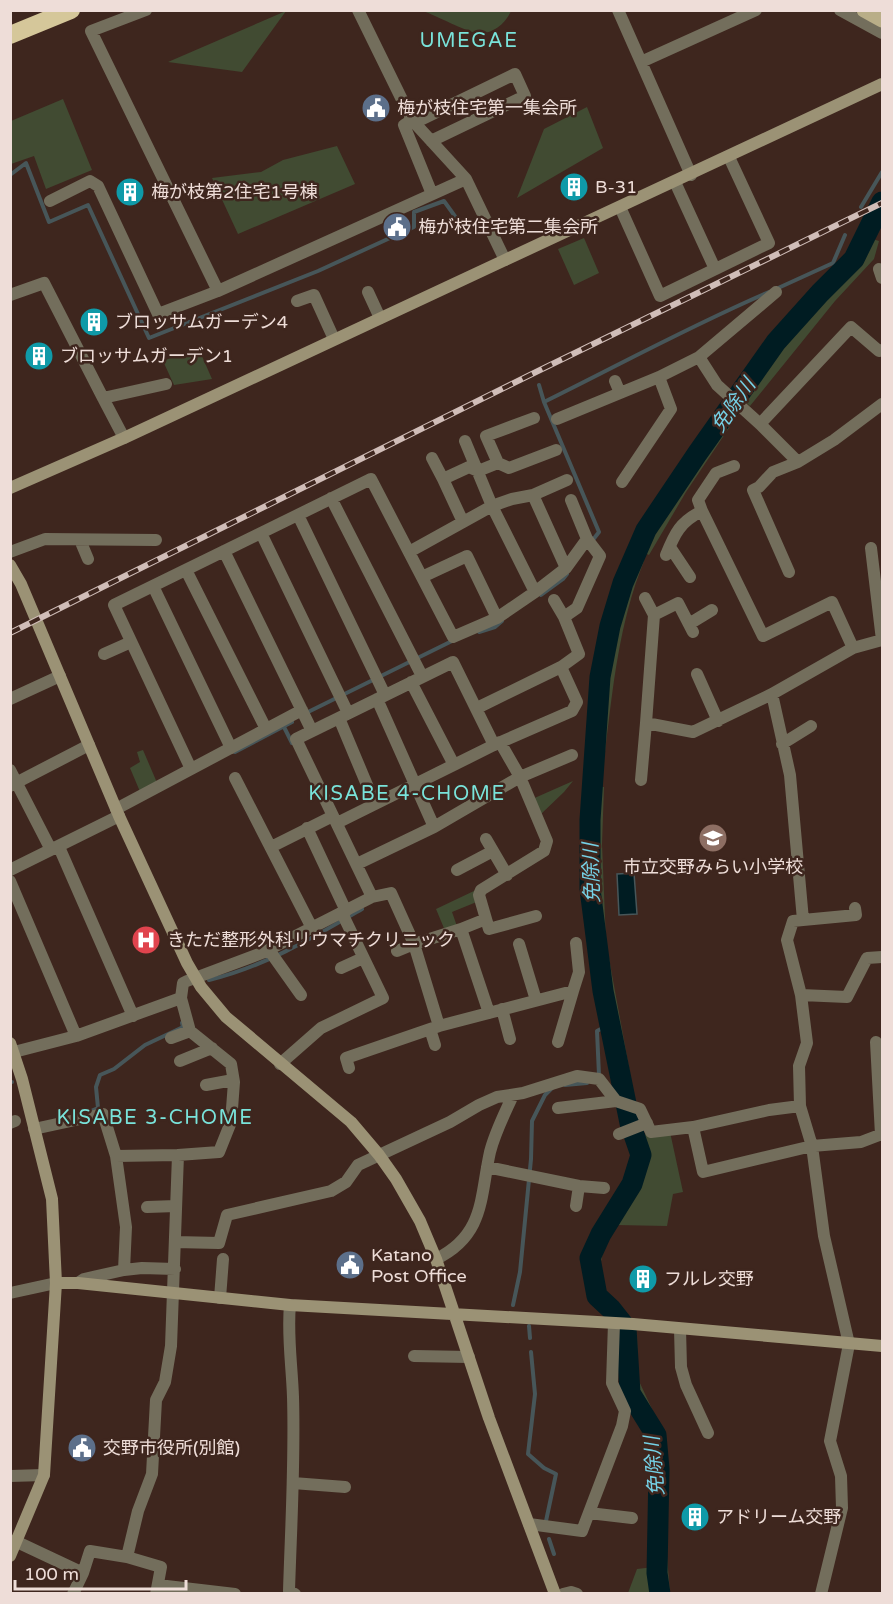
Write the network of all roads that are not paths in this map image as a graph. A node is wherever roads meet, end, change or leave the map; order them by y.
1 (71, 10) edge
2 (146, 10) edge
3 (358, 10) edge
4 (618, 10) edge
5 (756, 10) edge
6 (840, 10) edge
7 (864, 10) edge
8 (882, 21) edge
9 (882, 33) edge
10 (10, 35) edge
11 (641, 62) junction
12 (882, 84) edge
13 (413, 122) junction
14 (431, 141) junction
15 (729, 157) junction
16 (691, 175) junction
17 (466, 179) junction
18 (675, 182) junction
19 (432, 194) junction
20 (50, 201) dead end
21 (620, 207) junction
22 (505, 260) junction
23 (715, 269) junction
24 (218, 291) junction
25 (368, 292) dead end
26 (776, 292) dead end
27 (10, 295) edge
28 (297, 301) dead end
29 (380, 318) junction
30 (334, 339) junction
31 (882, 350) edge
32 (699, 357) junction
33 (659, 377) junction
34 (615, 381) dead end
35 (166, 384) dead end
36 (620, 393) junction
37 (103, 398) junction
38 (882, 404) edge
39 (534, 418) dead end
40 (558, 419) dead end
41 (760, 424) junction
42 (124, 438) junction
43 (465, 441) dead end
44 (556, 450) dead end
45 (432, 458) dead end
46 (798, 462) junction
47 (498, 463) junction
48 (478, 471) junction
49 (730, 471) dead end
50 (443, 479) junction
51 (567, 480) dead end
52 (622, 482) dead end
53 (10, 488) edge
54 (533, 495) junction
55 (331, 498) junction
56 (571, 500) dead end
57 (492, 506) junction
58 (702, 512) junction
59 (298, 515) junction
60 (463, 522) junction
61 (261, 533) junction
62 (588, 539) junction
63 (80, 540) junction
64 (156, 540) dead end
65 (871, 548) dead end
66 (224, 551) junction
67 (10, 552) edge
68 (409, 552) junction
69 (88, 559) dead end
70 (10, 565) edge
71 (566, 568) junction
72 (186, 570) junction
73 (789, 572) dead end
74 (422, 577) junction
75 (690, 577) dead end
76 (153, 586) junction
77 (535, 592) junction
78 (645, 598) dead end
79 (554, 600) dead end
80 (712, 610) dead end
81 (654, 615) junction
82 (564, 617) junction
83 (497, 618) junction
84 (882, 640) edge
85 (131, 642) junction
86 (853, 648) junction
87 (104, 654) dead end
88 (561, 667) junction
89 (416, 670) junction
90 (697, 674) dead end
91 (60, 676) junction
92 (772, 694) junction
93 (381, 697) junction
94 (10, 699) edge
95 (477, 708) junction
96 (343, 716) junction
97 (306, 719) junction
98 (718, 721) junction
99 (645, 723) junction
100 (811, 726) dead end
101 (266, 729) junction
102 (497, 744) junction
103 (782, 744) junction
104 (89, 746) junction
105 (231, 748) junction
106 (572, 755) dead end
107 (454, 765) junction
108 (191, 769) junction
109 (10, 770) edge
110 (520, 777) junction
111 (235, 778) dead end
112 (641, 780) dead end
113 (14, 784) edge
114 (415, 785) junction
115 (375, 804) junction
116 (118, 813) junction
117 (331, 819) junction
118 (434, 827) junction
119 (307, 828) junction
120 (486, 839) dead end
121 (54, 846) junction
122 (271, 847) junction
123 (493, 851) junction
124 (357, 864) junction
125 (10, 870) edge
126 (457, 870) dead end
127 (507, 875) junction
128 (10, 881) edge
129 (368, 899) junction
130 (343, 912) junction
131 (856, 915) dead end
132 (536, 916) dead end
133 (486, 919) junction
134 (804, 920) junction
135 (312, 928) junction
136 (461, 929) junction
137 (576, 943) dead end
138 (414, 944) junction
139 (519, 944) dead end
140 (269, 950) junction
141 (397, 951) dead end
142 (882, 957) edge
143 (363, 958) junction
144 (341, 968) dead end
145 (195, 977) junction
146 (573, 991) junction
147 (801, 994) junction
148 (301, 995) dead end
149 (181, 998) junction
150 (536, 1000) junction
151 (502, 1009) junction
152 (489, 1013) junction
153 (132, 1016) junction
154 (435, 1028) junction
155 (190, 1030) junction
156 (76, 1036) junction
157 (171, 1038) dead end
158 (510, 1039) dead end
159 (558, 1042) dead end
160 (876, 1042) dead end
161 (435, 1045) dead end
162 (12, 1048) edge
163 (212, 1048) junction
164 (180, 1061) dead end
165 (280, 1064) junction
166 (349, 1068) dead end
167 (233, 1080) junction
168 (206, 1085) dead end
169 (513, 1095) junction
170 (616, 1101) junction
171 (800, 1106) junction
172 (558, 1108) dead end
173 (647, 1123) junction
174 (693, 1127) junction
175 (34, 1129) junction
176 (619, 1134) dead end
177 (882, 1134) edge
178 (812, 1146) junction
179 (178, 1155) junction
180 (379, 1155) junction
181 (116, 1156) junction
182 (488, 1167) junction
183 (579, 1186) junction
184 (604, 1188) dead end
185 (176, 1206) junction
186 (576, 1206) dead end
187 (147, 1207) dead end
188 (175, 1242) junction
189 (223, 1259) dead end
190 (436, 1259) junction
191 (175, 1269) junction
192 (124, 1270) junction
193 (56, 1283) junction
194 (78, 1283) junction
195 (10, 1293) edge
196 (174, 1294) junction
197 (220, 1298) junction
198 (290, 1305) junction
199 (454, 1315) junction
200 (615, 1323) junction
201 (680, 1329) junction
202 (849, 1344) junction
203 (882, 1346) edge
204 (414, 1356) dead end
205 (469, 1357) junction
206 (708, 1433) dead end
207 (44, 1475) junction
208 (10, 1476) edge
209 (293, 1483) junction
210 (345, 1487) dead end
211 (589, 1513) junction
212 (632, 1518) dead end
213 (529, 1524) junction
214 (13, 1542) edge
215 (10, 1556) edge
216 (127, 1557) junction
217 (83, 1573) junction
218 (157, 1589) edge
219 (73, 1593) edge
220 (235, 1593) edge
221 (290, 1593) edge
222 (555, 1593) edge
223 (563, 1593) edge
224 (577, 1593) edge
225 (821, 1593) edge

1 - 10 highway
2 - 24 street
3 - 13 street
4 - 11 street
5 - 11 street
6 - 9 street
7 - 8 main road
11 - 16 street
12 - 15 street
13 - 14 street
13 - 14 street
13 - 19 street
14 - 17 street
15 - 16 street
15 - 23 street
16 - 18 street
17 - 19 street
17 - 22 street
18 - 21 street
18 - 23 street
19 - 24 street
20 - 24 street
21 - 22 street
21 - 23 street
22 - 29 street
25 - 29 street
26 - 32 street
27 - 37 street
28 - 30 street
29 - 30 street
30 - 42 street
31 - 41 street
32 - 33 street
32 - 41 street
33 - 36 street
33 - 52 street
34 - 36 street
35 - 37 street
36 - 40 street
37 - 42 street
38 - 46 street
39 - 47 street
41 - 46 street
42 - 53 street
43 - 48 street
44 - 47 street
45 - 50 street
46 - 73 street
47 - 48 street
48 - 50 street
48 - 57 street
49 - 58 street
50 - 60 street
51 - 54 street
54 - 57 street
54 - 71 street
55 - 59 street
55 - 68 street
55 - 89 street
56 - 62 street
57 - 60 street
57 - 77 street
58 - 75 street
58 - 86 street
59 - 61 street
59 - 93 street
60 - 68 street
61 - 66 street
61 - 96 street
62 - 71 street
62 - 82 street
63 - 64 street
63 - 67 street
63 - 69 street
65 - 84 street
66 - 72 street
66 - 97 street
68 - 74 street
70 - 91 street
71 - 77 street
72 - 76 street
72 - 101 street
74 - 83 street
74 - 83 street
76 - 85 street
76 - 105 street
77 - 83 street
78 - 81 street
79 - 82 street
80 - 81 street
81 - 99 street
82 - 88 street
84 - 86 street
85 - 87 street
85 - 108 street
86 - 92 street
88 - 95 street
88 - 102 street
89 - 93 street
89 - 95 street
89 - 107 street
90 - 98 street
91 - 94 street
91 - 104 street
92 - 98 street
92 - 103 street
93 - 96 street
93 - 114 street
95 - 102 street
96 - 97 street
96 - 115 street
97 - 101 street
97 - 117 street
98 - 99 street
99 - 112 street
100 - 103 street
101 - 105 street
102 - 107 street
102 - 110 street
103 - 134 street
104 - 113 street
104 - 116 street
105 - 108 street
106 - 110 street
107 - 114 street
108 - 116 street
109 - 113 street
110 - 118 street
110 - 127 street
111 - 122 street
113 - 121 street
114 - 115 street
114 - 118 street
115 - 117 street
116 - 121 street
116 - 145 street
117 - 119 street
117 - 124 street
118 - 124 street
119 - 122 street
119 - 130 street
120 - 123 street
121 - 125 street
121 - 153 street
122 - 135 street
123 - 126 street
123 - 127 street
124 - 129 street
127 - 133 street
128 - 156 street
129 - 130 street
129 - 138 street
130 - 135 street
130 - 143 street
131 - 134 street
132 - 133 street
133 - 136 street
134 - 147 street
135 - 140 street
136 - 138 street
136 - 152 street
137 - 146 street
138 - 141 street
138 - 154 street
139 - 150 street
140 - 145 street
140 - 148 street
142 - 147 street
143 - 144 street
143 - 165 street
145 - 149 street
145 - 165 street
146 - 150 street
146 - 159 street
147 - 171 street
149 - 153 street
149 - 155 street
150 - 151 street
151 - 152 street
151 - 158 street
152 - 154 street
153 - 156 street
154 - 161 street
154 - 166 street
155 - 157 street
155 - 163 street
156 - 162 street
160 - 177 street
162 - 175 street
163 - 164 street
163 - 167 street
165 - 180 street
167 - 168 street
167 - 179 street
169 - 170 street
169 - 180 street
169 - 182 street
170 - 172 street
170 - 173 street
171 - 174 street
171 - 178 street
173 - 174 street
173 - 176 street
174 - 178 street
175 - 181 street
175 - 193 street
177 - 178 street
178 - 202 street
179 - 181 street
179 - 185 street
180 - 188 street
180 - 190 street
181 - 192 street
182 - 183 street
182 - 190 street
183 - 184 street
183 - 186 street
185 - 187 street
185 - 188 street
188 - 191 street
189 - 197 street
190 - 199 street
191 - 192 street
191 - 196 street
192 - 194 street
193 - 194 street
193 - 195 street
193 - 207 street
194 - 196 street
196 - 197 street
196 - 216 street
197 - 198 street
198 - 199 street
198 - 209 street
199 - 200 street
199 - 205 street
200 - 201 street
200 - 211 street
201 - 202 street
201 - 206 street
202 - 203 street
202 - 225 street
204 - 205 street
205 - 213 street
207 - 208 street
207 - 214 street
209 - 210 street
209 - 221 street
211 - 212 street
211 - 213 street
213 - 222 street
214 - 215 street
214 - 217 street
216 - 217 street
216 - 218 street
217 - 219 street
218 - 220 street
223 - 224 street

